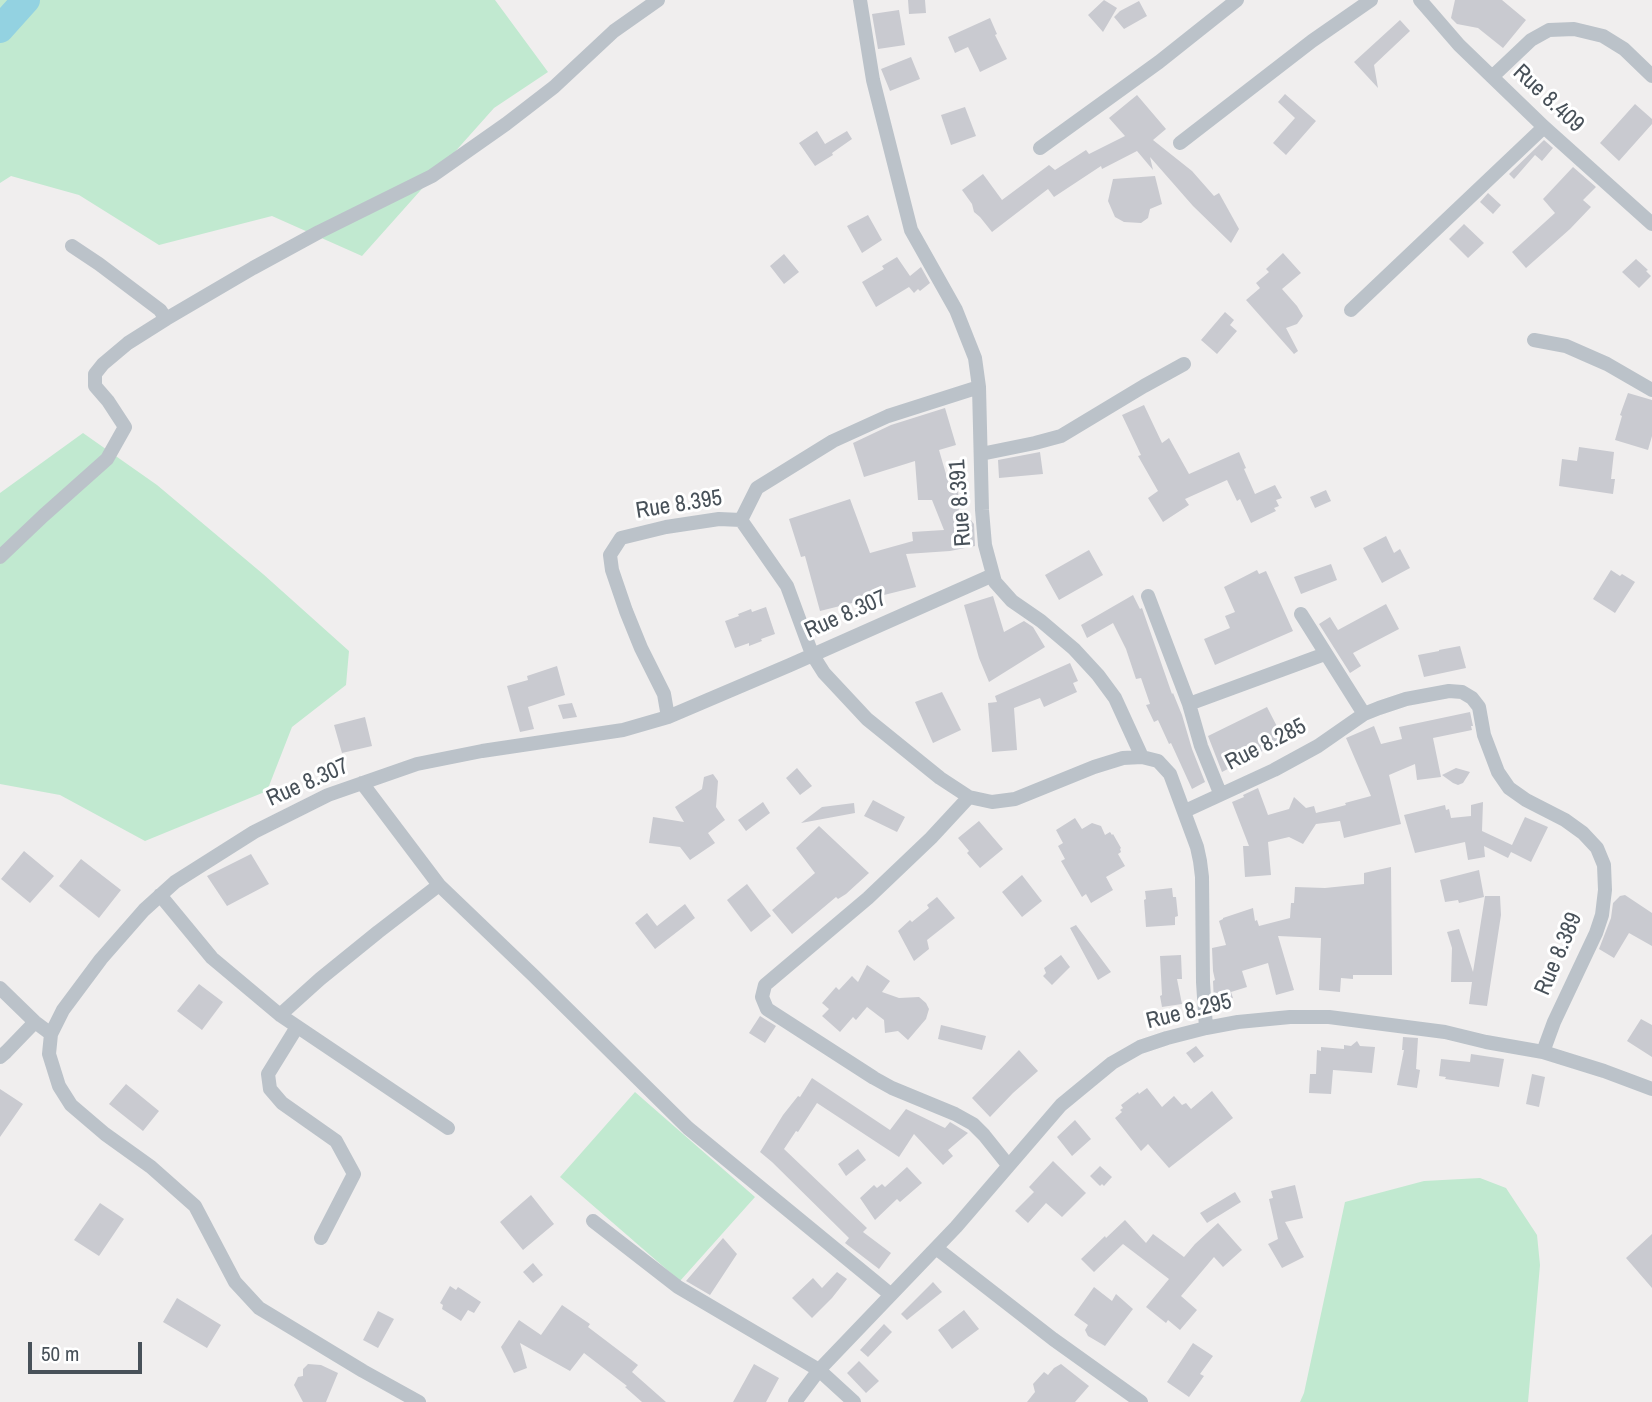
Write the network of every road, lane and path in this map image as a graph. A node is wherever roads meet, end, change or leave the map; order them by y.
1 (658, 0) edge
2 (860, 0) edge
3 (1237, 0) edge
4 (1371, 0) edge
5 (1420, 0) edge
6 (1652, 76) edge
7 (1492, 77) junction
8 (1544, 127) junction
9 (1180, 143) dead end
10 (1040, 148) dead end
11 (1652, 224) edge
12 (72, 247) dead end
13 (1352, 310) dead end
14 (166, 318) junction
15 (1534, 340) dead end
16 (1184, 364) dead end
17 (979, 387) junction
18 (1652, 390) edge
19 (981, 454) junction
20 (741, 520) junction
21 (0, 557) edge
22 (993, 575) junction
23 (1149, 596) dead end
24 (1301, 614) dead end
25 (812, 654) junction
26 (1325, 654) junction
27 (1189, 704) junction
28 (1364, 714) junction
29 (668, 717) junction
30 (1142, 757) junction
31 (362, 783) junction
32 (1220, 793) junction
33 (969, 797) junction
34 (1185, 811) junction
35 (439, 885) junction
36 (160, 895) junction
37 (0, 988) edge
38 (279, 1015) junction
39 (35, 1022) junction
40 (297, 1027) junction
41 (1206, 1028) junction
42 (51, 1034) junction
43 (1543, 1052) junction
44 (0, 1057) edge
45 (1652, 1089) edge
46 (448, 1128) dead end
47 (1008, 1166) junction
48 (593, 1221) dead end
49 (321, 1238) dead end
50 (936, 1248) junction
51 (890, 1294) junction
52 (819, 1370) junction
53 (419, 1402) edge
54 (795, 1402) edge
55 (854, 1402) edge
56 (1141, 1402) edge

1 - 14 street
2 - 17 street, Rue 8.391
3 - 10 street
4 - 9 street
5 - 7 street, Rue 8.409
6 - 7 street
7 - 8 street, Rue 8.409
8 - 11 street, Rue 8.409
8 - 13 street
12 - 14 street
14 - 21 street
15 - 18 street
16 - 19 street
17 - 19 street, Rue 8.391
17 - 20 street
19 - 22 street, Rue 8.391
20 - 25 street, Rue 8.395
20 - 29 street, Rue 8.395
22 - 25 street, Rue 8.307
22 - 30 street, Rue 8.391
23 - 27 street
24 - 26 street
25 - 29 street, Rue 8.307
25 - 33 street, Rue 8.395
26 - 27 street
26 - 28 street
27 - 32 street
28 - 32 street, Rue 8.285
28 - 43 street, Rue 8.389
29 - 31 street, Rue 8.307
30 - 33 street
30 - 34 street
31 - 35 street
31 - 36 street, Rue 8.307
32 - 34 street, Rue 8.285
33 - 47 street
34 - 41 street
35 - 38 street
35 - 51 street
36 - 38 street
36 - 42 street, Rue 8.307
37 - 39 street
38 - 40 street
39 - 42 street
39 - 44 street
40 - 46 street
40 - 49 street
41 - 43 street, Rue 8.295
41 - 47 street, Rue 8.295
42 - 53 street
43 - 45 street, Rue 8.295
47 - 50 street, Rue 8.295
48 - 52 street
50 - 51 street, Rue 8.295
50 - 56 street
51 - 52 street, Rue 8.295
52 - 54 street, Rue 8.295
52 - 55 street

